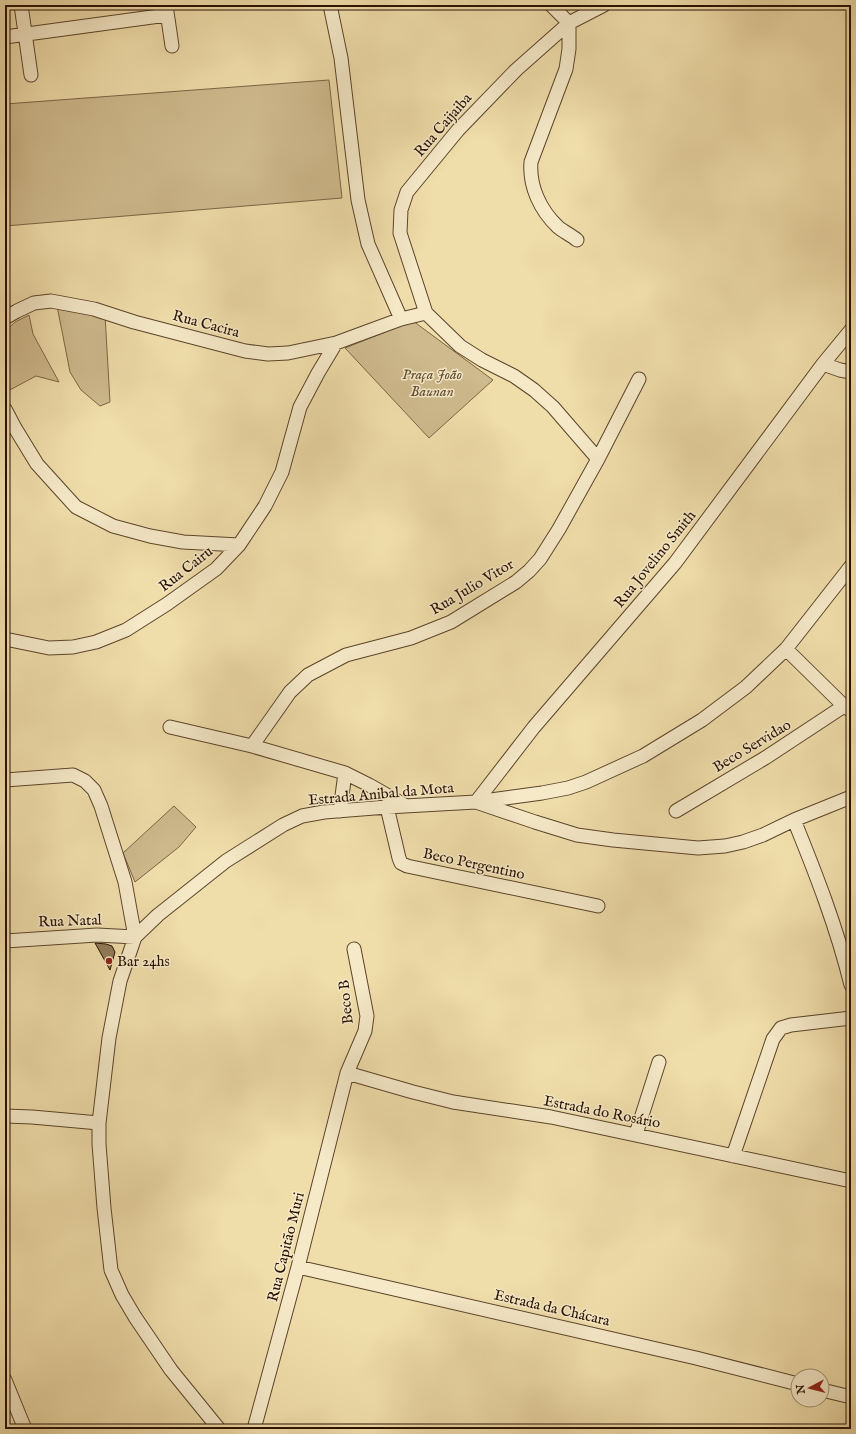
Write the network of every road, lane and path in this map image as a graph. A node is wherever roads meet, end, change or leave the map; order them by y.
1 (21, 5) edge
2 (330, 5) edge
3 (551, 5) edge
4 (604, 5) edge
5 (166, 10) edge
6 (569, 23) junction
7 (25, 34) junction
8 (5, 37) edge
9 (172, 46) dead end
10 (31, 75) dead end
11 (576, 240) dead end
12 (426, 313) junction
13 (5, 318) edge
14 (402, 320) junction
15 (851, 330) edge
16 (336, 343) junction
17 (823, 364) junction
18 (851, 372) edge
19 (639, 379) dead end
20 (5, 409) edge
21 (598, 459) junction
22 (239, 545) junction
23 (851, 566) edge
24 (5, 639) edge
25 (786, 649) junction
26 (847, 709) edge
27 (170, 727) dead end
28 (252, 746) junction
29 (344, 773) junction
30 (5, 780) edge
31 (851, 797) edge
32 (476, 802) junction
33 (406, 806) junction
34 (387, 807) junction
35 (340, 811) junction
36 (676, 811) dead end
37 (794, 820) junction
38 (598, 906) dead end
39 (135, 937) junction
40 (5, 941) edge
41 (354, 949) dead end
42 (851, 985) edge
43 (851, 1018) edge
44 (659, 1062) dead end
45 (347, 1073) junction
46 (5, 1116) edge
47 (99, 1123) junction
48 (636, 1134) junction
49 (733, 1156) junction
50 (851, 1181) edge
51 (298, 1267) junction
52 (5, 1380) edge
53 (790, 1382) edge
54 (830, 1392) edge
55 (851, 1398) edge
56 (25, 1429) edge
57 (219, 1429) edge
58 (254, 1429) edge

1 - 7 street
2 - 14 street
3 - 6 street
4 - 6 street, Rua Caijaiba
5 - 7 street
5 - 9 street
6 - 11 street
6 - 12 street, Rua Caijaiba
7 - 8 street
7 - 10 street
12 - 14 street, Rua Cacira
12 - 21 street
13 - 16 street, Rua Cacira
14 - 16 street, Rua Cacira
15 - 17 street, Rua Jovelino Smith
16 - 22 street, Rua Cairu
17 - 18 street
17 - 32 street, Rua Jovelino Smith
19 - 21 street, Rua Julio Vitor
20 - 22 street
21 - 28 street, Rua Julio Vitor
22 - 24 street, Rua Cairu
23 - 25 street, Estrada Anibal da Mota
25 - 26 street
25 - 32 street, Estrada Anibal da Mota
26 - 36 street, Beco Servidao
27 - 28 street
28 - 29 street
29 - 33 street
29 - 35 street
30 - 39 street
31 - 37 street
32 - 33 street, Estrada Anibal da Mota
32 - 37 street
33 - 34 street, Estrada Anibal da Mota
34 - 35 street, Estrada Anibal da Mota
34 - 38 street, Beco Pergentino
35 - 39 street, Estrada Anibal da Mota
37 - 42 street
39 - 40 street, Rua Natal
39 - 47 street, Estrada Anibal da Mota
41 - 45 street, Beco B
43 - 49 street
44 - 48 street
45 - 48 street, Estrada do Rosário
45 - 51 street, Rua Capitão Muri
46 - 47 street
47 - 57 street, Estrada Anibal da Mota
48 - 49 street, Estrada do Rosário
49 - 50 street, Estrada do Rosário
51 - 53 street, Estrada da Chácara
51 - 58 street, Rua Capitão Muri
52 - 56 street
54 - 55 street

